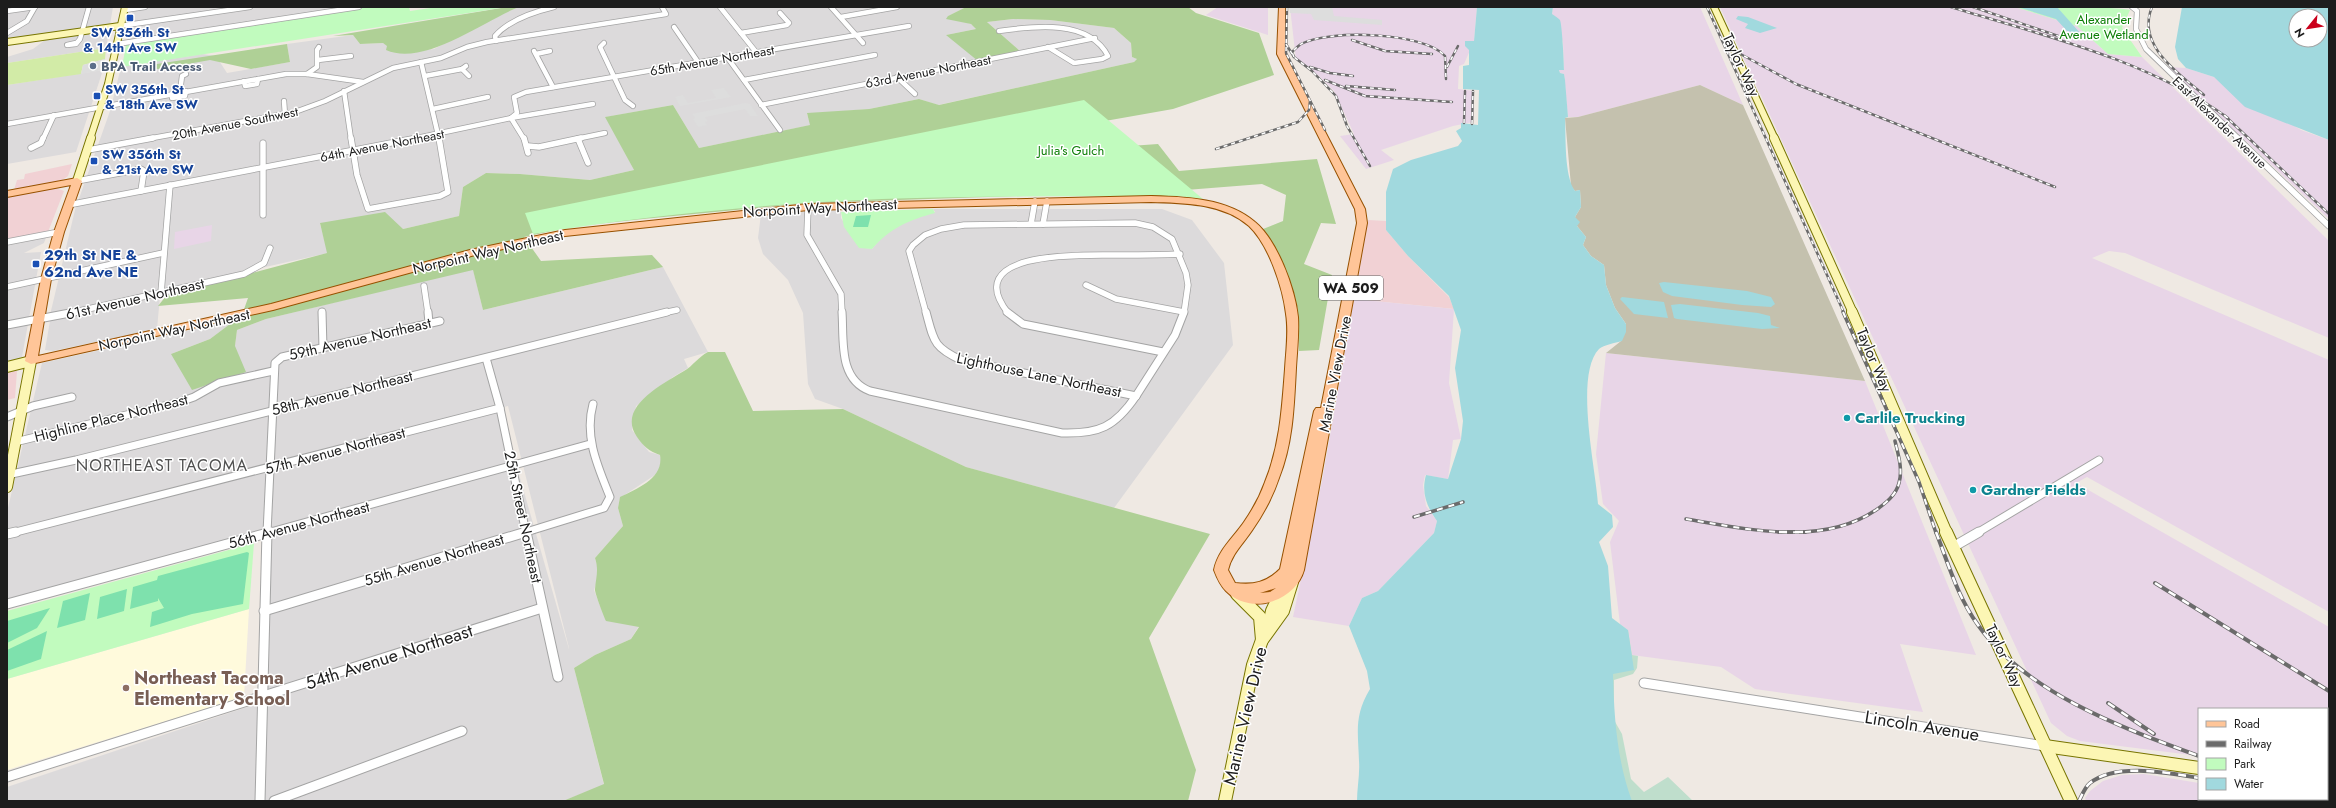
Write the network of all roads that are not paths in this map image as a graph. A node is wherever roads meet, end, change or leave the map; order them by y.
1 (35, 7) edge
2 (89, 7) edge
3 (145, 7) edge
4 (250, 7) edge
5 (359, 7) edge
6 (554, 7) edge
7 (662, 7) edge
8 (720, 7) edge
9 (831, 7) edge
10 (897, 7) edge
11 (1275, 7) edge
12 (1282, 7) edge
13 (1714, 7) edge
14 (2132, 7) edge
15 (125, 8) edge
16 (7, 11) edge
17 (780, 13) dead end
18 (841, 17) junction
19 (120, 26) junction
20 (908, 26) dead end
21 (674, 27) dead end
22 (17, 28) junction
23 (8, 32) edge
24 (82, 32) junction
25 (999, 32) dead end
26 (741, 33) junction
27 (854, 34) junction
28 (1095, 38) junction
29 (496, 41) junction
30 (7, 42) edge
31 (76, 43) dead end
32 (604, 43) dead end
33 (863, 43) dead end
34 (117, 44) junction
35 (319, 47) dead end
36 (1048, 47) junction
37 (550, 51) dead end
38 (756, 52) junction
39 (351, 56) dead end
40 (875, 56) dead end
41 (727, 57) junction
42 (318, 60) junction
43 (421, 62) junction
44 (698, 62) junction
45 (186, 74) dead end
46 (307, 74) junction
47 (424, 76) junction
48 (469, 76) dead end
49 (615, 76) junction
50 (898, 77) junction
51 (744, 80) junction
52 (363, 82) junction
53 (553, 87) junction
54 (183, 92) junction
55 (344, 92) junction
56 (915, 94) dead end
57 (488, 97) dead end
58 (284, 101) dead end
59 (593, 104) dead end
60 (761, 105) junction
61 (633, 106) dead end
62 (101, 107) junction
63 (433, 109) junction
64 (54, 115) junction
65 (285, 115) junction
66 (511, 118) junction
67 (7, 124) edge
68 (780, 130) dead end
69 (606, 133) dead end
70 (438, 134) junction
71 (578, 139) junction
72 (264, 143) dead end
73 (528, 146) junction
74 (31, 148) dead end
75 (88, 150) junction
76 (353, 150) junction
77 (528, 153) dead end
78 (588, 162) dead end
79 (264, 167) junction
80 (77, 181) junction
81 (170, 185) junction
82 (42, 187) junction
83 (141, 190) junction
84 (74, 191) junction
85 (7, 194) edge
86 (1041, 201) junction
87 (68, 205) junction
88 (808, 207) junction
89 (263, 215) dead end
90 (1031, 224) junction
91 (1043, 224) junction
92 (2329, 226) edge
93 (57, 236) junction
94 (7, 242) edge
95 (270, 248) dead end
96 (164, 253) junction
97 (1180, 254) junction
98 (46, 279) junction
99 (1086, 285) dead end
100 (424, 286) dead end
101 (7, 287) edge
102 (161, 293) junction
103 (678, 310) dead end
104 (322, 312) dead end
105 (1184, 312) junction
106 (39, 319) junction
107 (440, 320) dead end
108 (429, 323) junction
109 (7, 325) edge
110 (323, 348) junction
111 (1163, 352) junction
112 (486, 358) junction
113 (31, 361) junction
114 (7, 367) edge
115 (273, 371) junction
116 (1136, 396) junction
117 (72, 397) dead end
118 (593, 404) dead end
119 (500, 408) junction
120 (274, 409) junction
121 (21, 412) junction
122 (7, 418) edge
123 (16, 442) junction
124 (590, 444) junction
125 (2099, 460) dead end
126 (511, 466) junction
127 (271, 467) junction
128 (8, 474) edge
129 (7, 488) edge
130 (525, 533) junction
131 (7, 534) edge
132 (268, 534) junction
133 (1953, 547) junction
134 (1287, 581) junction
135 (1237, 590) junction
136 (1261, 598) junction
137 (7, 604) edge
138 (542, 608) junction
139 (264, 611) junction
140 (1272, 611) junction
141 (1266, 636) junction
142 (558, 677) dead end
143 (1644, 684) dead end
144 (263, 697) junction
145 (462, 731) dead end
146 (2045, 746) junction
147 (2198, 768) edge
148 (7, 777) edge
149 (260, 801) edge
150 (274, 801) edge
151 (1225, 801) edge
152 (2071, 801) edge

1 - 16 street
1 - 22 street
2 - 24 street
3 - 15 street
4 - 19 street
5 - 34 street
6 - 29 street
7 - 29 street, 20th Avenue Southwest
8 - 26 street
9 - 18 street
10 - 18 street
11 - 134 main road, Marine View Drive / WA 509
12 - 134 main road, Marine View Drive / WA 509
13 - 133 street, Taylor Way
14 - 92 street, East Alexander Avenue
15 - 19 street
17 - 26 street
18 - 27 street
19 - 24 street
19 - 34 street
20 - 27 street, 65th Avenue Northeast
21 - 44 street
22 - 23 street
22 - 23 street
24 - 30 street
24 - 31 street
25 - 28 street
26 - 38 street
27 - 33 street
27 - 38 street, 65th Avenue Northeast
28 - 36 street, 63rd Avenue Northeast
28 - 36 street
29 - 43 street, 20th Avenue Southwest
32 - 49 street
34 - 62 street
35 - 42 street
36 - 50 street, 63rd Avenue Northeast
37 - 53 street
38 - 41 street, 65th Avenue Northeast
39 - 42 street
40 - 51 street
41 - 44 street, 65th Avenue Northeast
41 - 51 street
42 - 46 street
43 - 47 street
43 - 52 street, 20th Avenue Southwest
44 - 49 street, 65th Avenue Northeast
45 - 54 street
46 - 52 street
46 - 54 street
47 - 48 street
47 - 63 street
49 - 53 street, 65th Avenue Northeast
49 - 61 street
50 - 56 street
50 - 60 street, 63rd Avenue Northeast
51 - 60 street
52 - 55 street, 20th Avenue Southwest
53 - 66 street, 65th Avenue Northeast
54 - 62 street
55 - 65 street, 20th Avenue Southwest
55 - 76 street
57 - 63 street
58 - 65 street
59 - 66 street, 64th Avenue Northeast
60 - 68 street
62 - 64 street
62 - 75 street
63 - 70 street
64 - 67 street
64 - 74 street
65 - 75 street, 20th Avenue Southwest
66 - 70 street, 64th Avenue Northeast
66 - 73 street
69 - 71 street
70 - 76 street, 64th Avenue Northeast
70 - 76 street
71 - 73 street
71 - 78 street
72 - 79 street
73 - 77 street
75 - 80 street
76 - 79 street, 64th Avenue Northeast
79 - 81 street, 64th Avenue Northeast
79 - 89 street
80 - 82 main road
80 - 83 street
80 - 84 main road
81 - 83 street, 64th Avenue Northeast
81 - 96 street
82 - 84 main road
82 - 85 main road
83 - 87 street, 64th Avenue Northeast
84 - 87 main road
86 - 88 main road, Norpoint Way Northeast
86 - 90 street
86 - 91 street
86 - 135 main road, Norpoint Way Northeast
87 - 93 main road
88 - 113 main road, Norpoint Way Northeast
88 - 116 street, Lighthouse Lane Northeast
90 - 91 street, Lighthouse Lane Northeast
90 - 116 street, Lighthouse Lane Northeast
91 - 97 street, Lighthouse Lane Northeast
93 - 94 street
93 - 98 main road
95 - 102 street, 61st Avenue Northeast
96 - 98 street
96 - 102 street
97 - 105 street, Lighthouse Lane Northeast
97 - 111 street
98 - 101 street
98 - 106 main road
99 - 105 street
100 - 108 street
102 - 106 street, 61st Avenue Northeast
103 - 112 street, 58th Avenue Northeast
104 - 110 street
105 - 111 street, Lighthouse Lane Northeast
106 - 109 street, 61st Avenue Northeast
106 - 113 main road
107 - 108 street, 59th Avenue Northeast
108 - 110 street, 59th Avenue Northeast
110 - 115 street, 59th Avenue Northeast
111 - 116 street, Lighthouse Lane Northeast
112 - 119 street, 25th Street Northeast
112 - 120 street, 58th Avenue Northeast
113 - 114 street, Norpoint Way Northeast
113 - 121 street
115 - 120 street
115 - 123 street, Highline Place Northeast
117 - 121 street
118 - 124 street
119 - 126 street, 25th Street Northeast
119 - 127 street, 57th Avenue Northeast
120 - 127 street
120 - 128 street, 58th Avenue Northeast
121 - 122 street
121 - 123 street
123 - 128 street
124 - 126 street, 56th Avenue Northeast
124 - 130 street, 55th Avenue Northeast
125 - 133 street
126 - 130 street, 25th Street Northeast
126 - 132 street, 56th Avenue Northeast
127 - 131 street, 57th Avenue Northeast
127 - 132 street
128 - 129 street
130 - 138 street, 25th Street Northeast
130 - 139 street, 55th Avenue Northeast
132 - 137 street, 56th Avenue Northeast
132 - 139 street
133 - 146 street, Taylor Way
134 - 135 main road
134 - 136 main road
134 - 140 street, Marine View Drive / WA 509
134 - 141 street, Marine View Drive / WA 509
135 - 136 main road
135 - 141 street
136 - 140 street
138 - 142 street, 25th Street Northeast
138 - 144 street, 54th Avenue Northeast
139 - 144 street
140 - 141 street, Marine View Drive / WA 509
141 - 151 street, Marine View Drive / WA 509
143 - 146 street, Lincoln Avenue
144 - 148 street, 54th Avenue Northeast
144 - 149 street
145 - 150 street
146 - 147 street, Lincoln Avenue
146 - 152 street, Taylor Way

